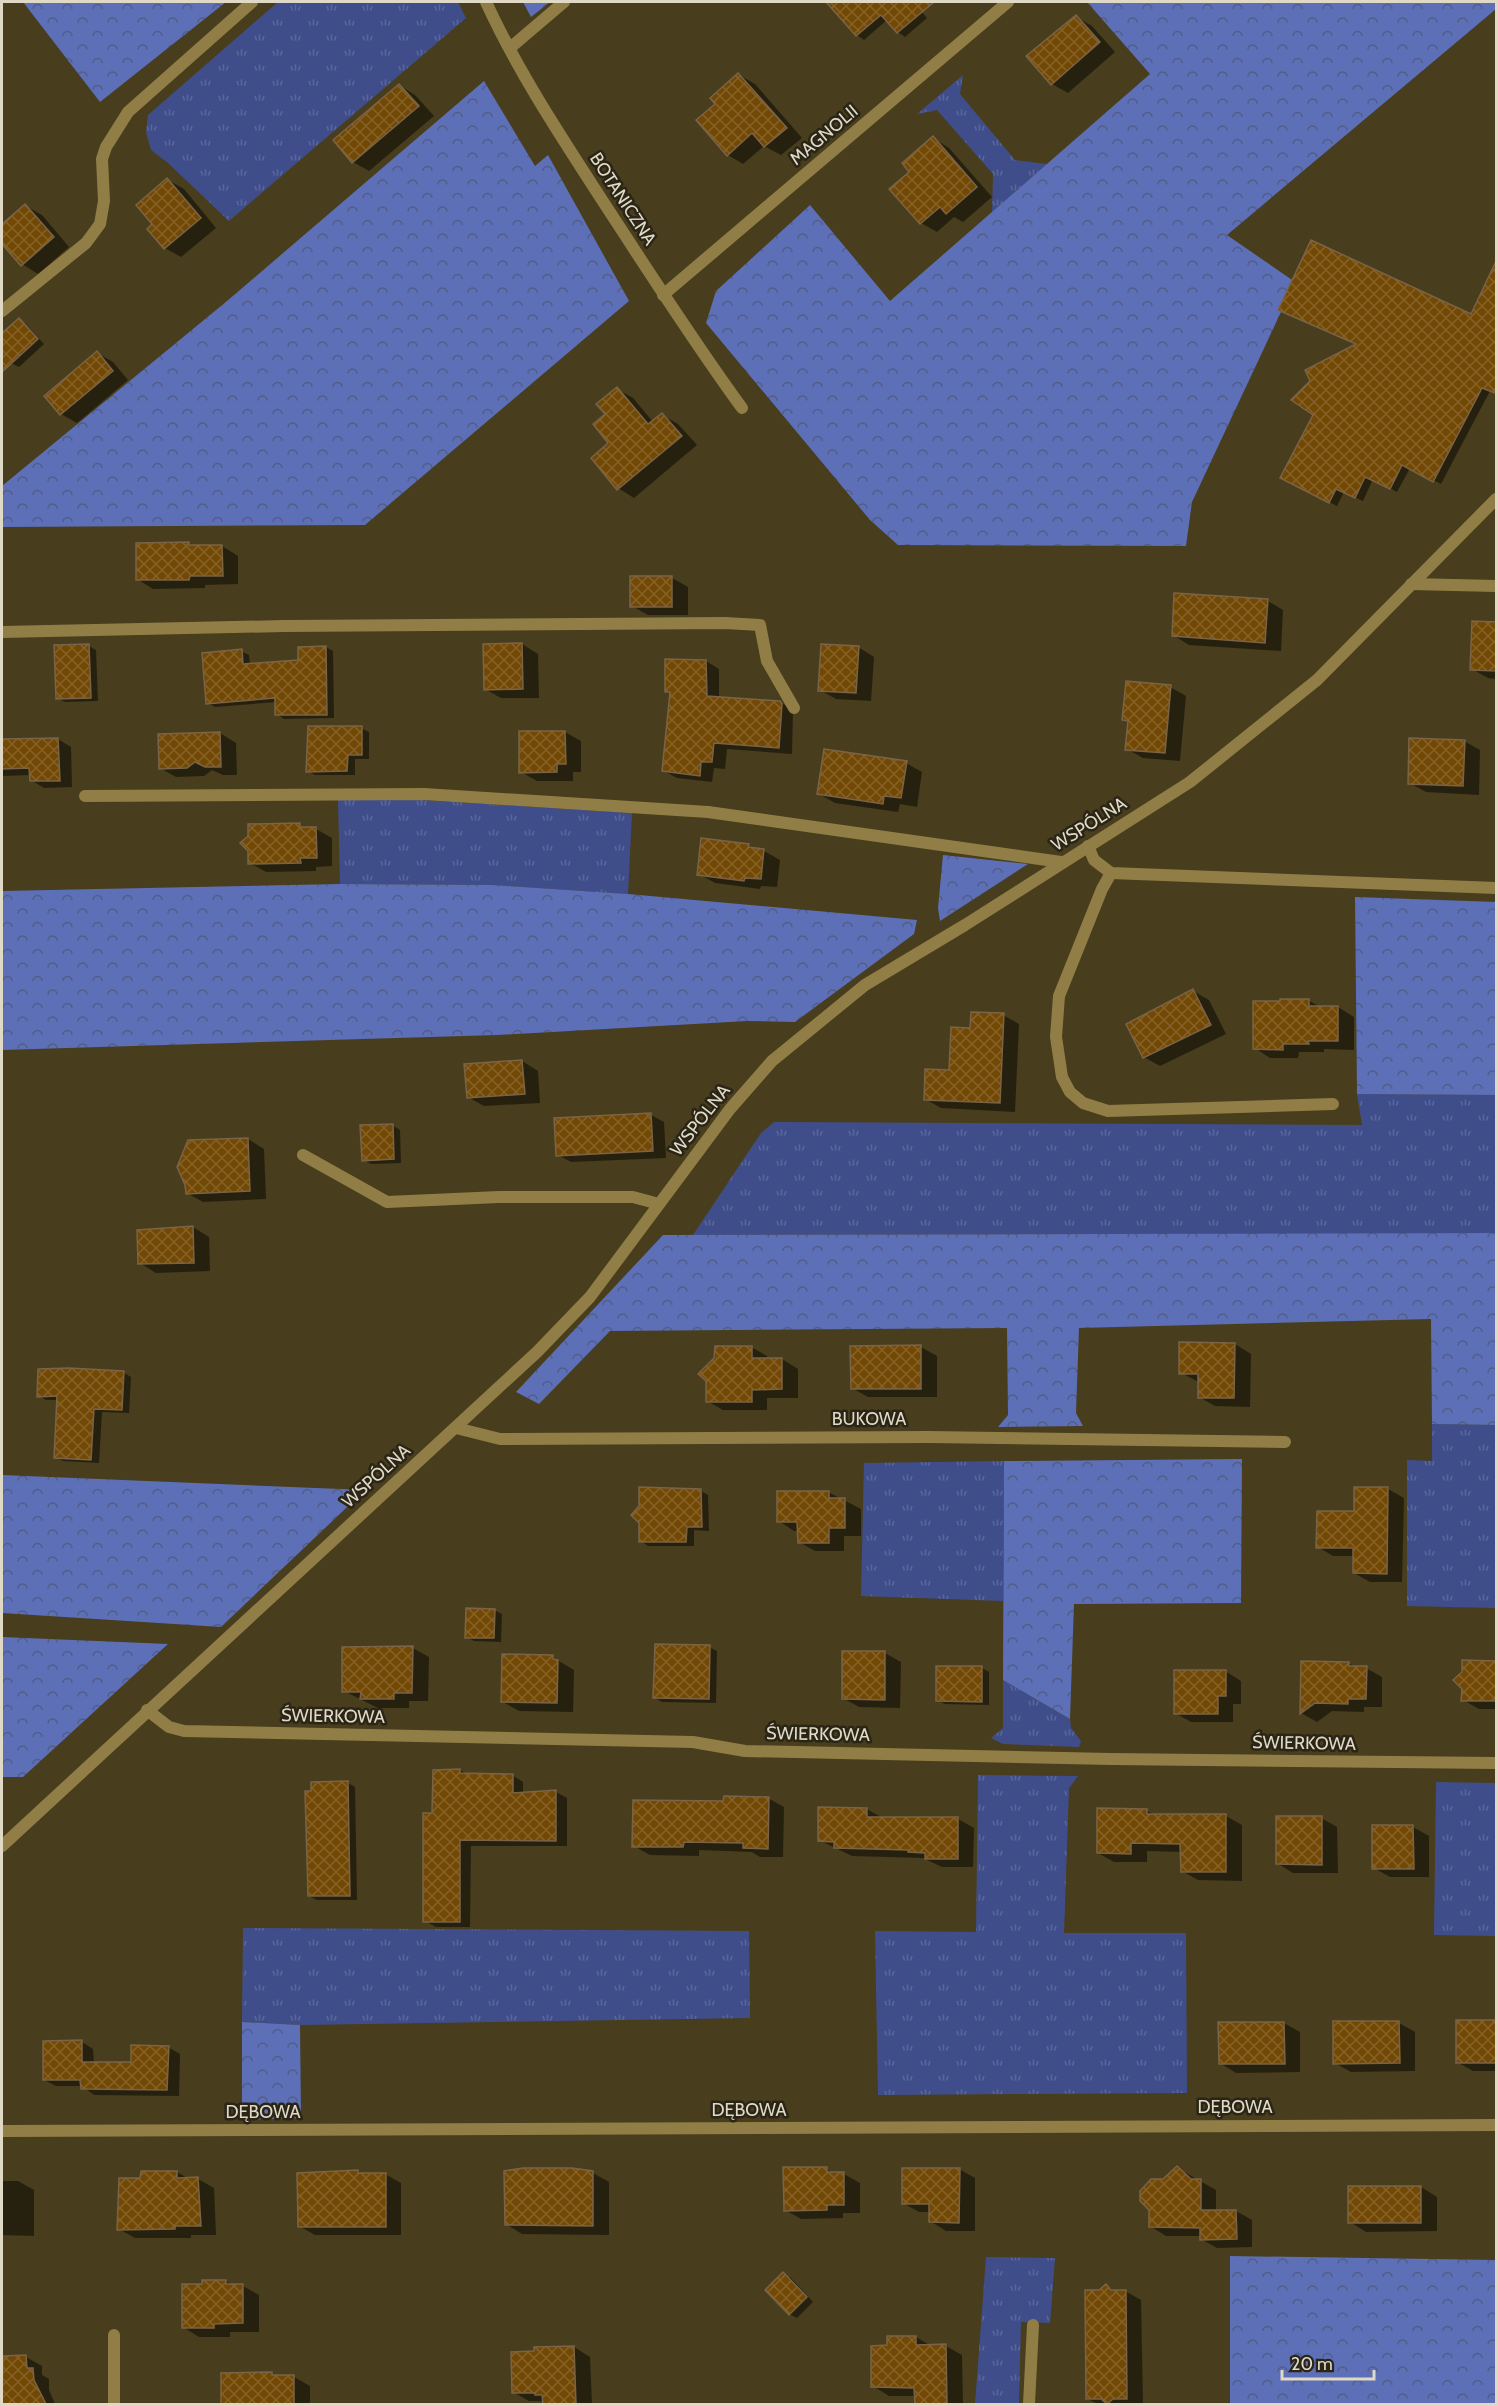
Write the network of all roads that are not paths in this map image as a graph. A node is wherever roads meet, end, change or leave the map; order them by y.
1 (252, 2) edge
2 (486, 2) edge
3 (564, 2) edge
4 (1008, 2) edge
5 (510, 48) junction
6 (663, 295) junction
7 (2, 311) edge
8 (742, 408) dead end
9 (1497, 499) edge
10 (1411, 584) junction
11 (1497, 586) edge
12 (2, 632) edge
13 (794, 708) dead end
14 (85, 796) dead end
15 (1088, 846) junction
16 (1061, 862) junction
17 (1111, 873) junction
18 (1497, 888) edge
19 (1333, 1104) dead end
20 (303, 1155) dead end
21 (659, 1204) junction
22 (456, 1428) junction
23 (1285, 1442) dead end
24 (147, 1710) junction
25 (1497, 1763) edge
26 (2, 1846) edge
27 (1497, 2125) edge
28 (2, 2131) edge
29 (1033, 2325) dead end
30 (114, 2335) dead end
31 (114, 2404) edge
32 (1029, 2404) edge

1 - 7 street
2 - 5 street, BOTANICZNA
3 - 5 street
4 - 6 street, MAGNOLII
5 - 6 street, BOTANICZNA
6 - 8 street, BOTANICZNA
9 - 10 street, WSPÓLNA
10 - 11 street
10 - 15 street, WSPÓLNA
12 - 13 street
14 - 16 street
15 - 16 street, WSPÓLNA
15 - 17 street
16 - 21 street, WSPÓLNA
17 - 18 street
17 - 19 street
20 - 21 street
21 - 22 street, WSPÓLNA
22 - 23 street, BUKOWA
22 - 24 street, WSPÓLNA
24 - 25 street, ŚWIERKOWA
24 - 26 street, WSPÓLNA
27 - 28 street, DĘBOWA
29 - 32 street
30 - 31 street

